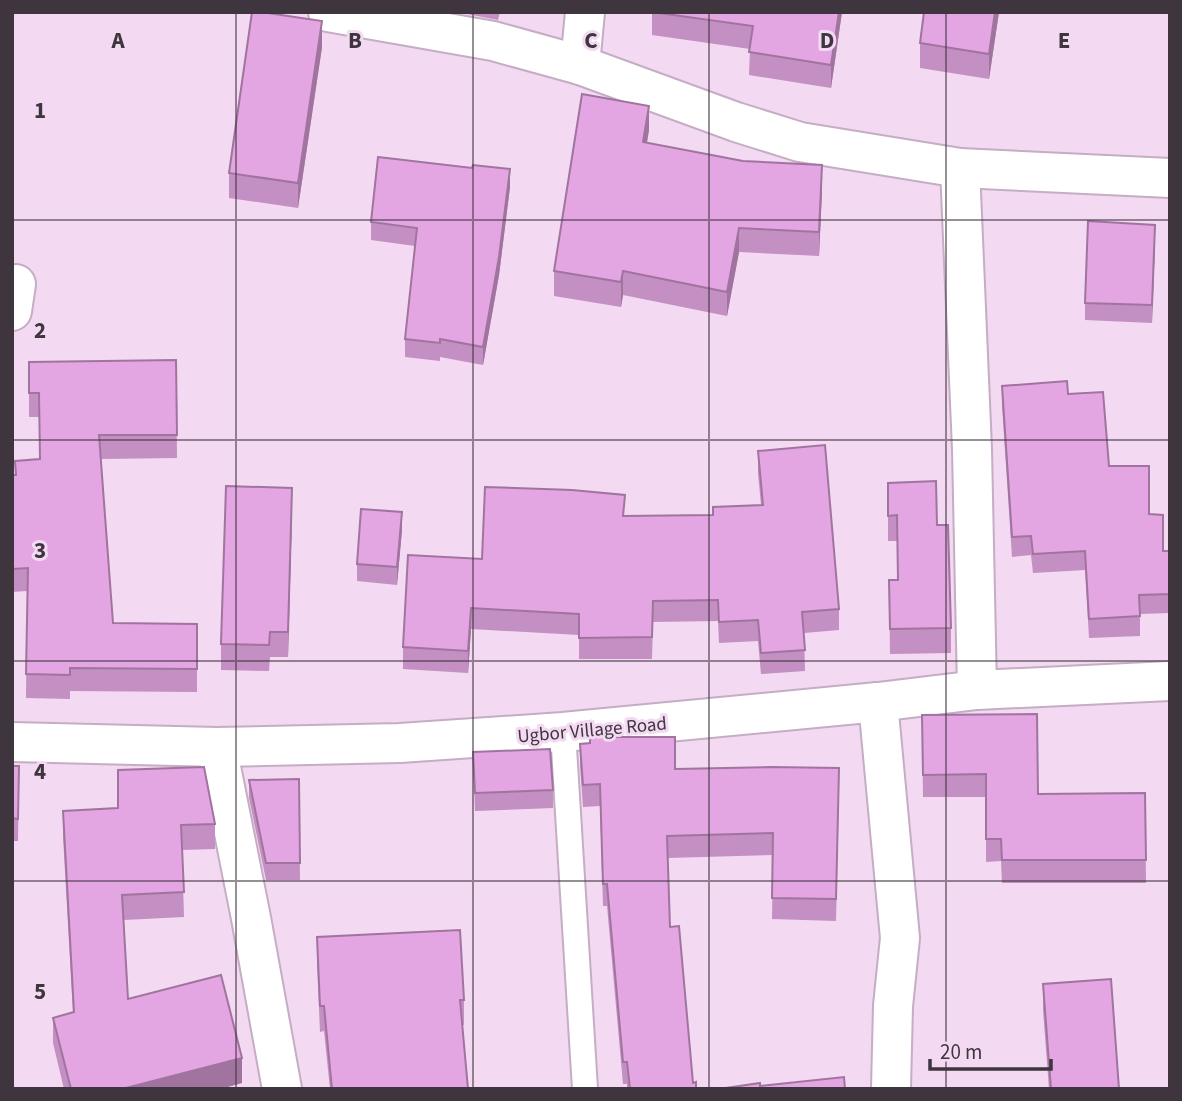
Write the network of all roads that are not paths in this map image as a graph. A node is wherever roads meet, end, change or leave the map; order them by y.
1 (328, 12) edge
2 (585, 12) edge
3 (580, 65) junction
4 (960, 168) junction
5 (1170, 178) edge
6 (1170, 681) edge
7 (977, 690) junction
8 (878, 702) junction
9 (563, 732) junction
10 (12, 742) edge
11 (217, 747) junction
12 (282, 1089) edge
13 (585, 1089) edge
14 (891, 1089) edge

1 - 3 street
2 - 3 street
3 - 4 street
4 - 5 street
4 - 7 street
6 - 7 street, Ugbor Village Road
7 - 8 street, Ugbor Village Road
8 - 9 street, Ugbor Village Road
8 - 14 street
9 - 11 street, Ugbor Village Road
9 - 13 lane
10 - 11 street, Ugbor Village Road
11 - 12 street

